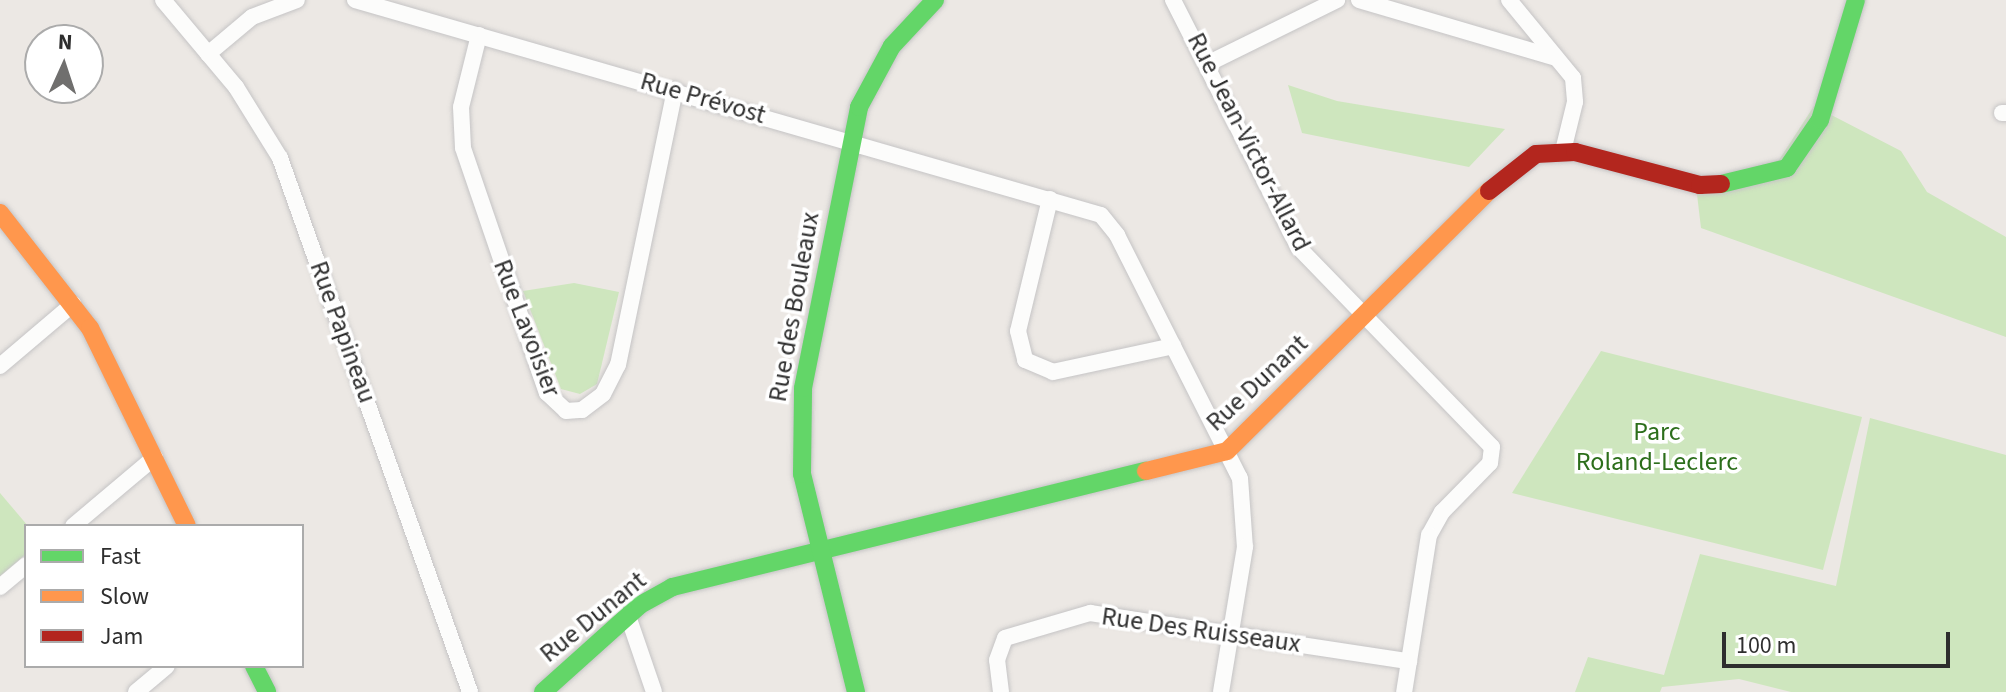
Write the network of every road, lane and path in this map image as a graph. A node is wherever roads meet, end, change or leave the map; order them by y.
1 (163, 0) edge
2 (297, 0) edge
3 (355, 0) edge
4 (935, 0) edge
5 (1173, 0) edge
6 (1337, 0) edge
7 (1359, 0) edge
8 (1509, 0) edge
9 (1856, 0) edge
10 (479, 35) junction
11 (208, 54) junction
12 (1556, 58) junction
13 (1209, 63) junction
14 (675, 90) junction
15 (851, 141) junction
16 (1563, 151) junction
17 (1050, 199) junction
18 (0, 213) edge
19 (73, 304) junction
20 (1363, 317) junction
21 (1173, 346) junction
22 (0, 366) edge
23 (1227, 451) junction
24 (155, 457) junction
25 (75, 524) edge
26 (186, 524) edge
27 (822, 550) junction
28 (24, 567) edge
29 (0, 587) edge
30 (628, 616) junction
31 (1231, 634) junction
32 (1409, 661) junction
33 (165, 668) edge
34 (255, 668) edge
35 (136, 692) edge
36 (267, 692) edge
37 (470, 692) edge
38 (543, 692) edge
39 (654, 692) edge
40 (856, 692) edge
41 (1001, 692) edge
42 (1221, 692) edge
43 (1404, 692) edge

1 - 11 street, Rue Papineau
2 - 11 street
3 - 10 street, Rue Prévost
4 - 15 street, Rue des Bouleaux
5 - 13 street, Rue Jean-Victor-Allard
6 - 13 street
7 - 12 street
8 - 12 street
9 - 16 street, Rue Dunant
10 - 14 street, Rue Prévost
10 - 14 street, Rue Lavoisier
11 - 37 street, Rue Papineau
12 - 16 street
13 - 20 street, Rue Jean-Victor-Allard
14 - 15 street, Rue Prévost
15 - 17 street, Rue Prévost
15 - 27 street, Rue des Bouleaux
16 - 20 street, Rue Dunant
17 - 21 street, Rue Prévost
17 - 21 street
18 - 19 street
19 - 22 street
19 - 24 street
20 - 23 street, Rue Dunant
20 - 32 street, Rue Jean-Victor-Allard
21 - 23 street, Rue Prévost
23 - 27 street, Rue Dunant
23 - 31 street, Rue Prévost
24 - 25 street
24 - 26 street
27 - 30 street, Rue Dunant
27 - 40 street, Rue des Bouleaux
28 - 29 street
30 - 38 street, Rue Dunant
30 - 39 street
31 - 32 street, Rue Des Ruisseaux
31 - 41 street, Rue Des Ruisseaux
31 - 42 street, Rue Prévost
32 - 43 street
33 - 35 street
34 - 36 street

